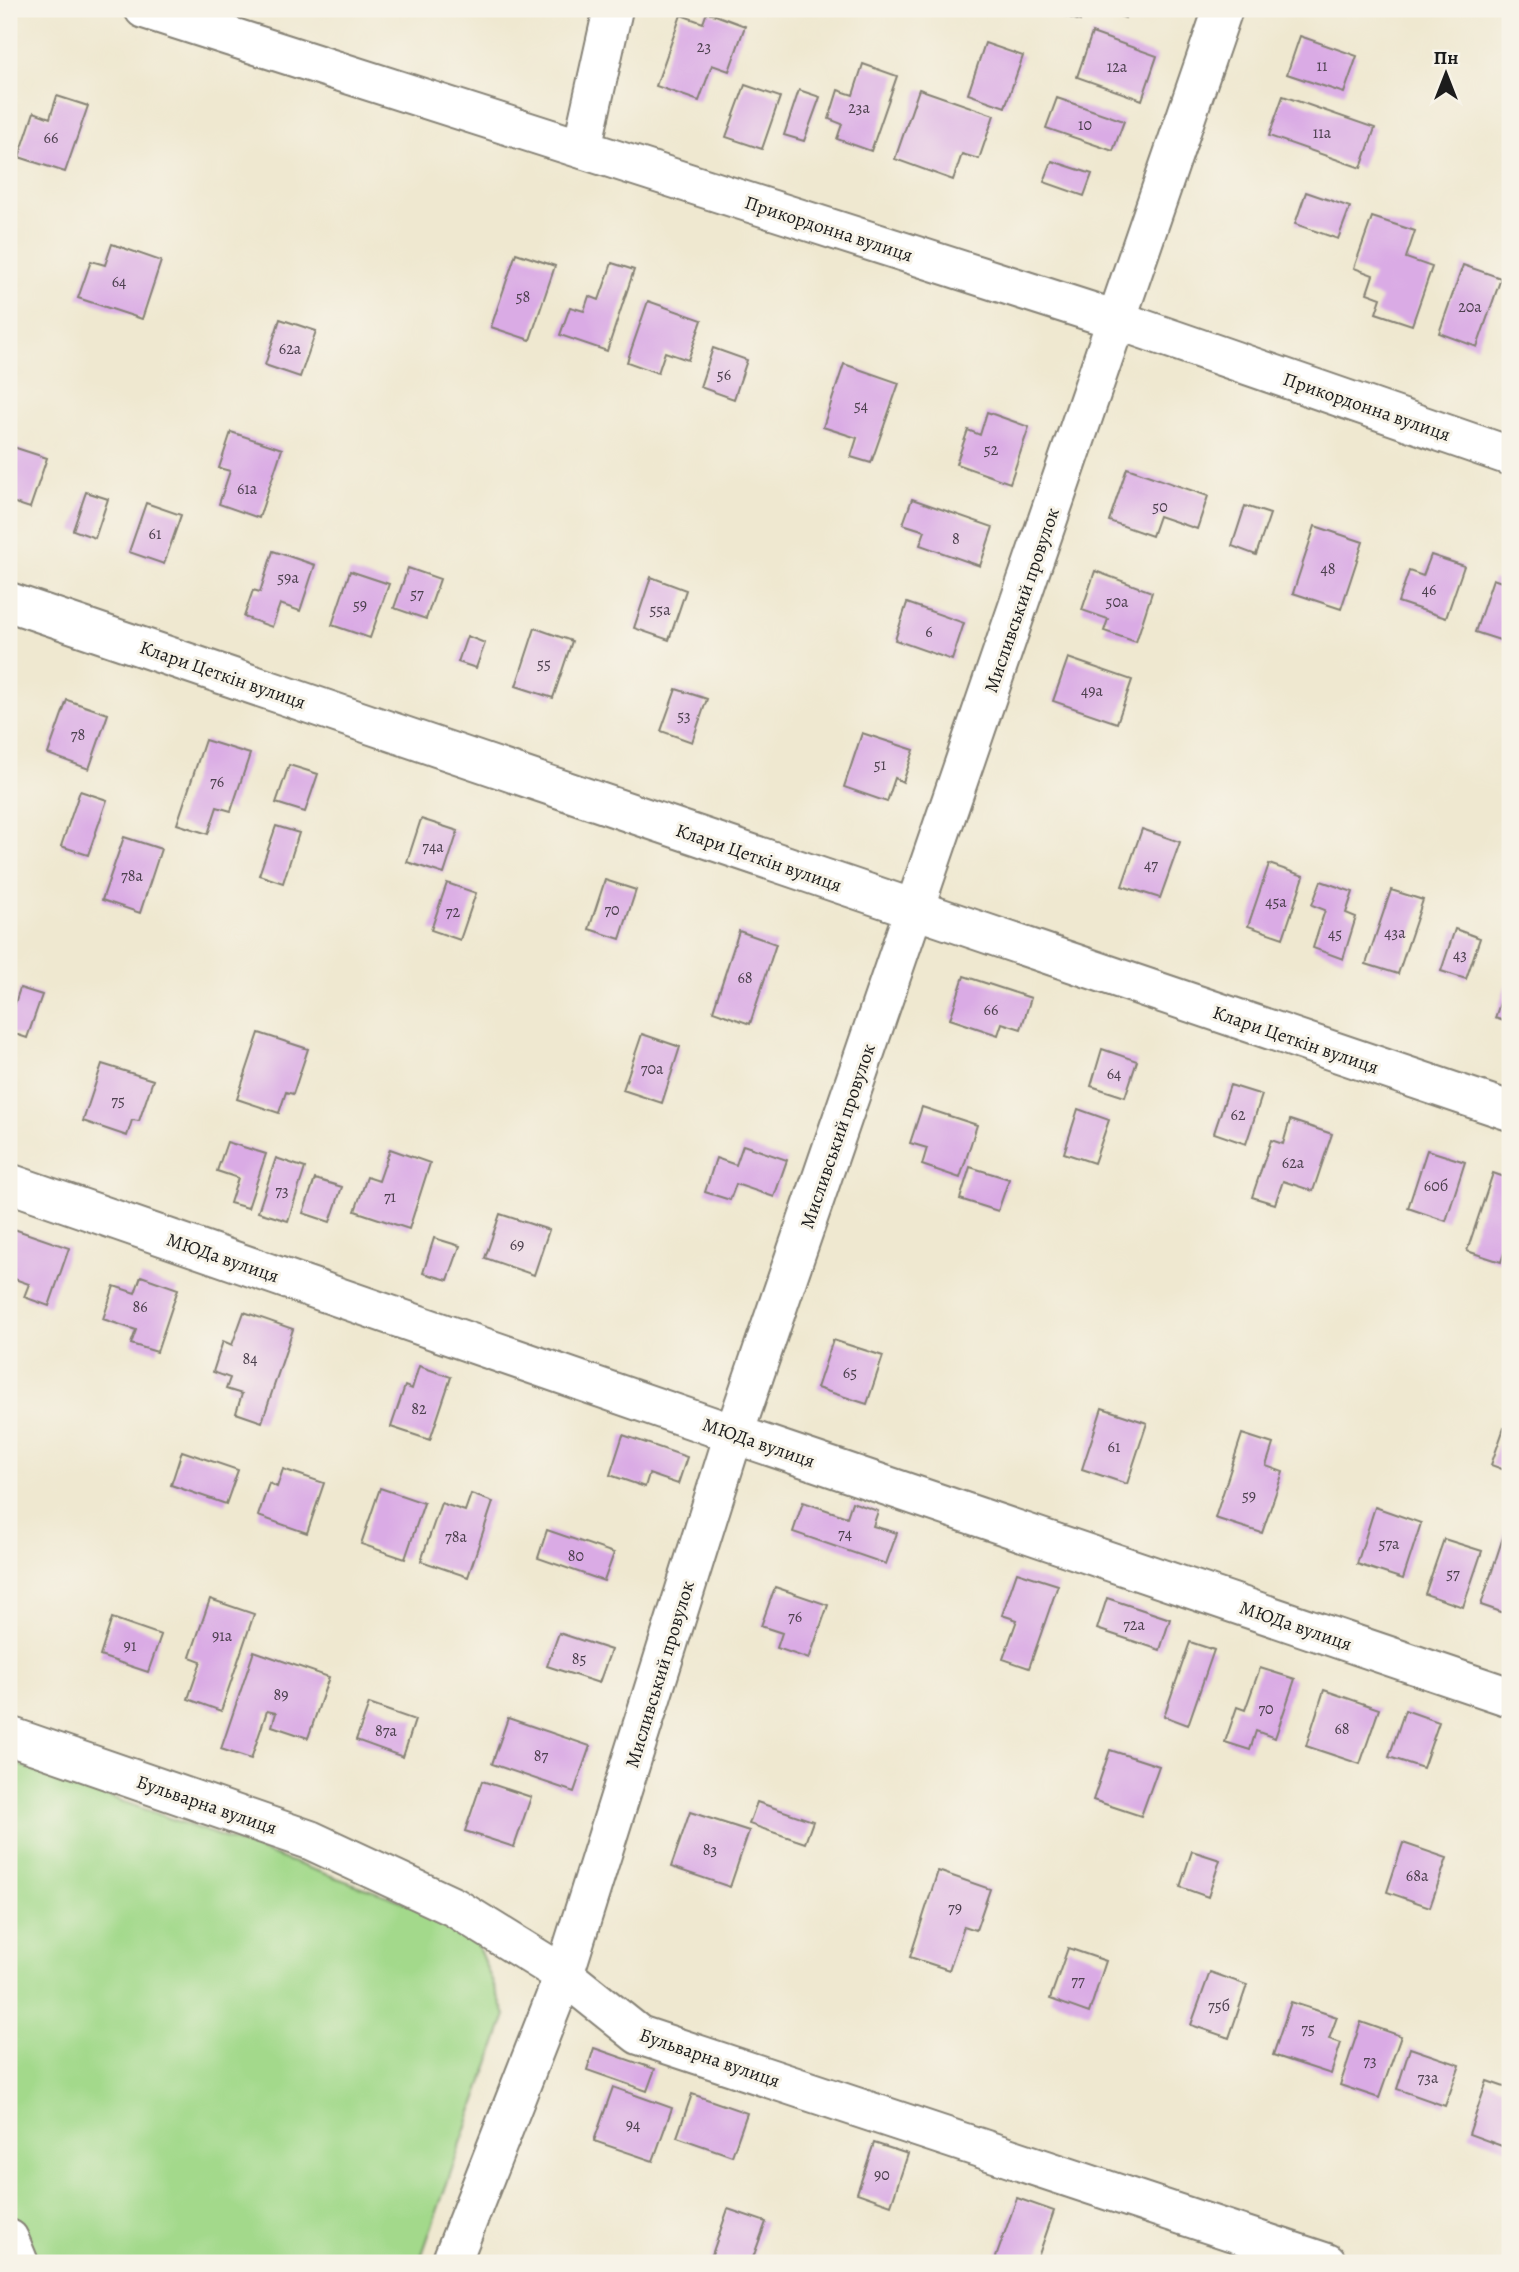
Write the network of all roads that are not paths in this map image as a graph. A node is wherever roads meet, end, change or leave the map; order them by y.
1 (144, 9) edge
2 (613, 9) edge
3 (1223, 9) edge
4 (582, 148) junction
5 (1117, 320) junction
6 (1510, 456) edge
7 (9, 602) edge
8 (915, 909) junction
9 (1510, 1111) edge
10 (9, 1183) edge
11 (734, 1434) junction
12 (1510, 1697) edge
13 (9, 1736) edge
14 (564, 1975) junction
15 (9, 2239) edge
16 (19, 2263) edge
17 (451, 2263) edge
18 (1327, 2263) edge

1 - 4 street, Прикордонна вулиця
2 - 4 street
3 - 5 street, Мисливський провулок
4 - 5 street, Прикордонна вулиця
5 - 6 street, Прикордонна вулиця
5 - 8 street, Мисливський провулок
7 - 8 street, Клари Цеткін вулиця
8 - 9 street, Клари Цеткін вулиця
8 - 11 street, Мисливський провулок
10 - 11 street, МЮДа вулиця
11 - 12 street, МЮДа вулиця
11 - 14 street, Мисливський провулок
13 - 14 street, Бульварна вулиця
14 - 17 street, Мисливський провулок
14 - 18 street, Бульварна вулиця
15 - 16 street

